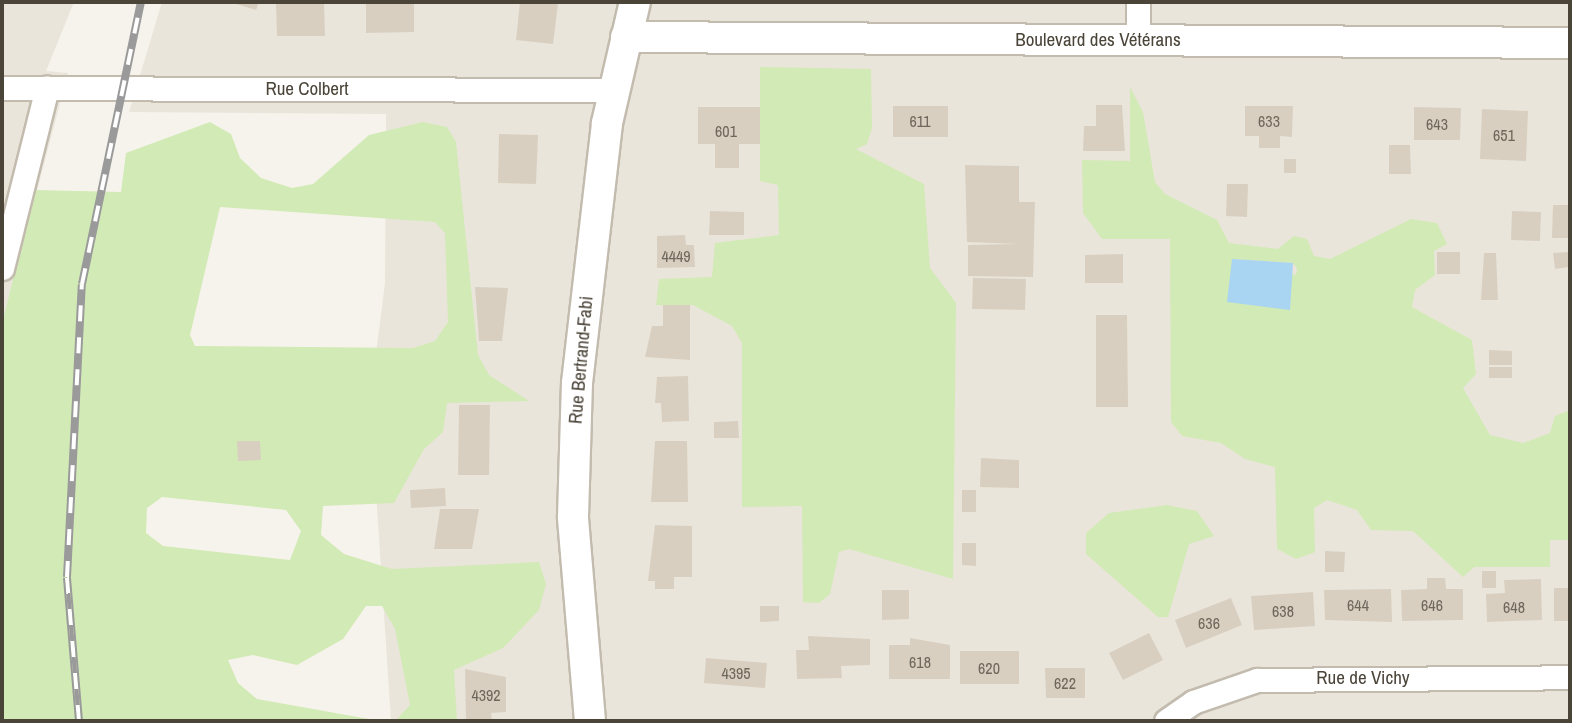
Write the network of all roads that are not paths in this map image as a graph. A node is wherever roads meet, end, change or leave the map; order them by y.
1 (635, 2) edge
2 (1138, 2) edge
3 (626, 37) junction
4 (1138, 40) junction
5 (1570, 43) edge
6 (2, 88) edge
7 (47, 88) junction
8 (612, 90) junction
9 (2, 268) edge
10 (1570, 677) edge
11 (590, 721) edge
12 (1166, 721) edge

1 - 3 street, Rue Bertrand-Fabi
2 - 4 street
3 - 4 street, Boulevard des Vétérans
3 - 8 street, Rue Bertrand-Fabi
4 - 5 street, Boulevard des Vétérans
6 - 7 street, Rue Colbert
7 - 8 street, Rue Colbert
7 - 9 street
8 - 11 street, Rue Bertrand-Fabi
10 - 12 street, Rue de Vichy

